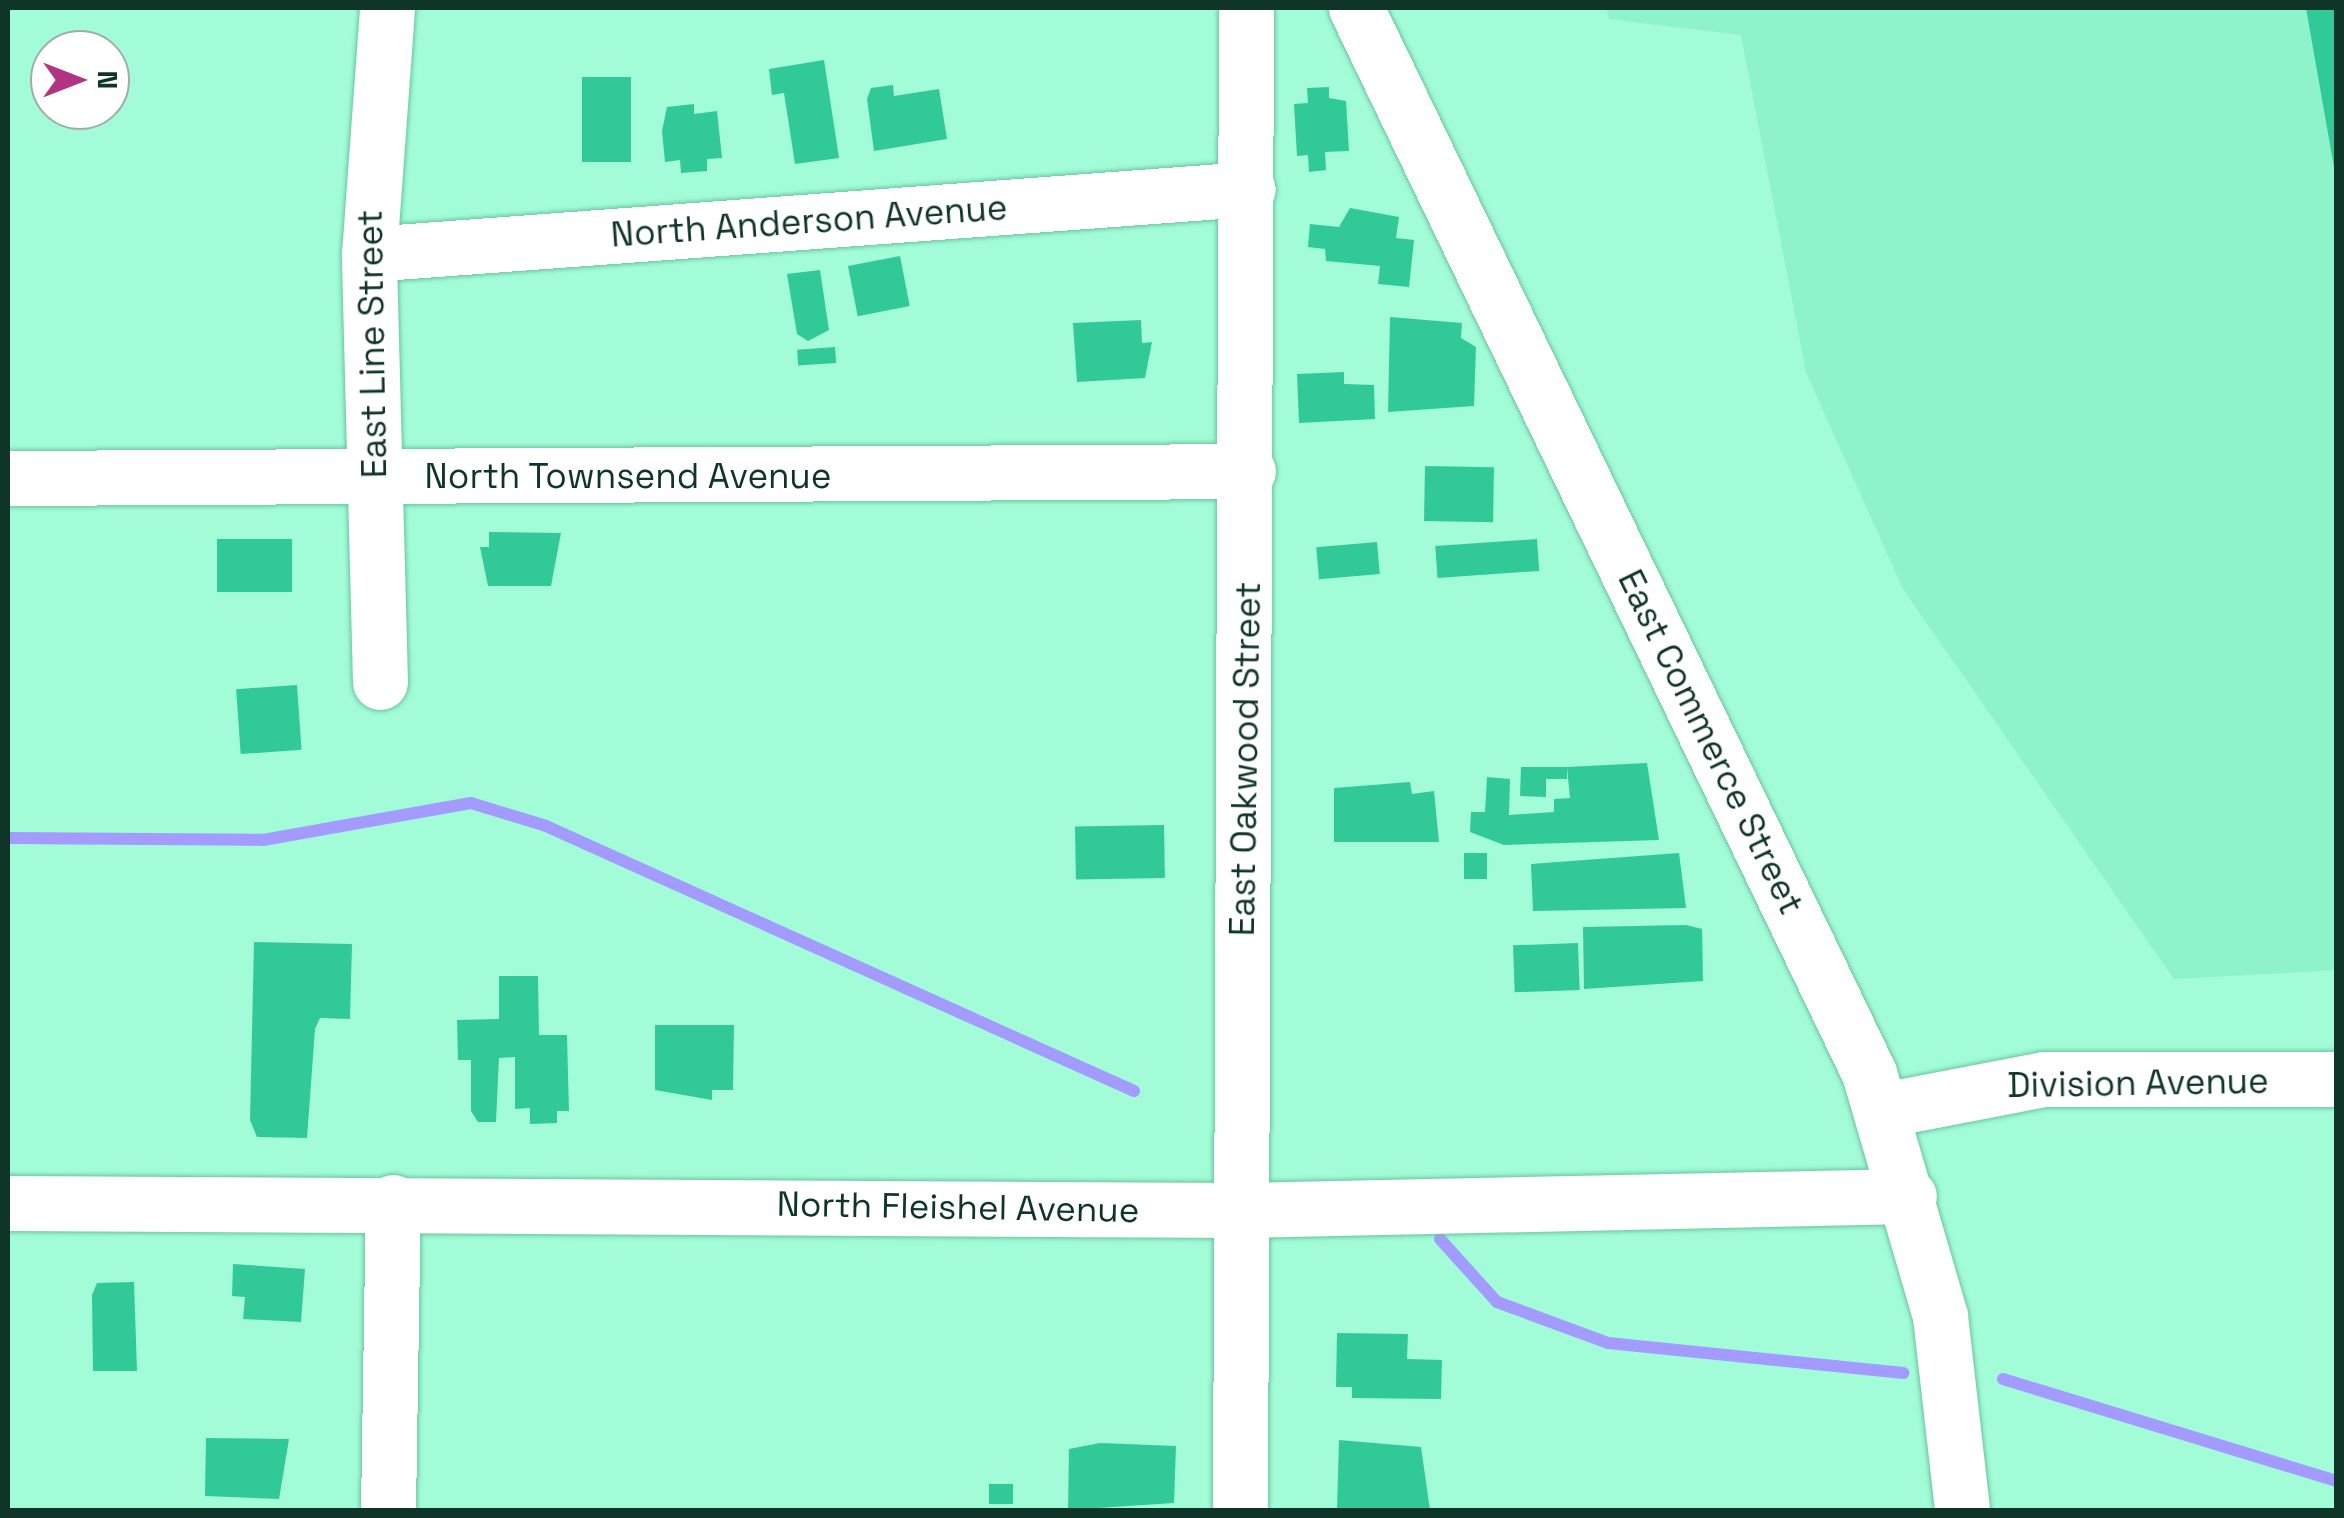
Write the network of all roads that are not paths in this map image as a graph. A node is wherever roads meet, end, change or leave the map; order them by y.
1 (387, 8) edge
2 (1246, 8) edge
3 (1356, 8) edge
4 (1248, 189) junction
5 (369, 254) junction
6 (1248, 471) junction
7 (8, 478) edge
8 (373, 478) junction
9 (380, 682) dead end
10 (2336, 1079) edge
11 (1883, 1110) junction
12 (1909, 1196) junction
13 (392, 1202) junction
14 (8, 1203) edge
15 (1241, 1210) junction
16 (388, 1510) edge
17 (1240, 1510) edge
18 (1962, 1510) edge

1 - 5 street, East Line Street
2 - 4 street, East Oakwood Street
3 - 11 street, East Commerce Street
4 - 5 street, North Anderson Avenue
4 - 6 street, East Oakwood Street
5 - 8 street, East Line Street
6 - 8 street, North Townsend Avenue
6 - 15 street, East Oakwood Street
7 - 8 street, North Townsend Avenue
8 - 9 street, East Line Street
10 - 11 street, Division Avenue
11 - 12 street, East Commerce Street
12 - 15 street, North Fleishel Avenue
12 - 18 street, East Commerce Street
13 - 14 street, North Fleishel Avenue
13 - 15 street, North Fleishel Avenue
13 - 16 street
15 - 17 street, East Oakwood Street

